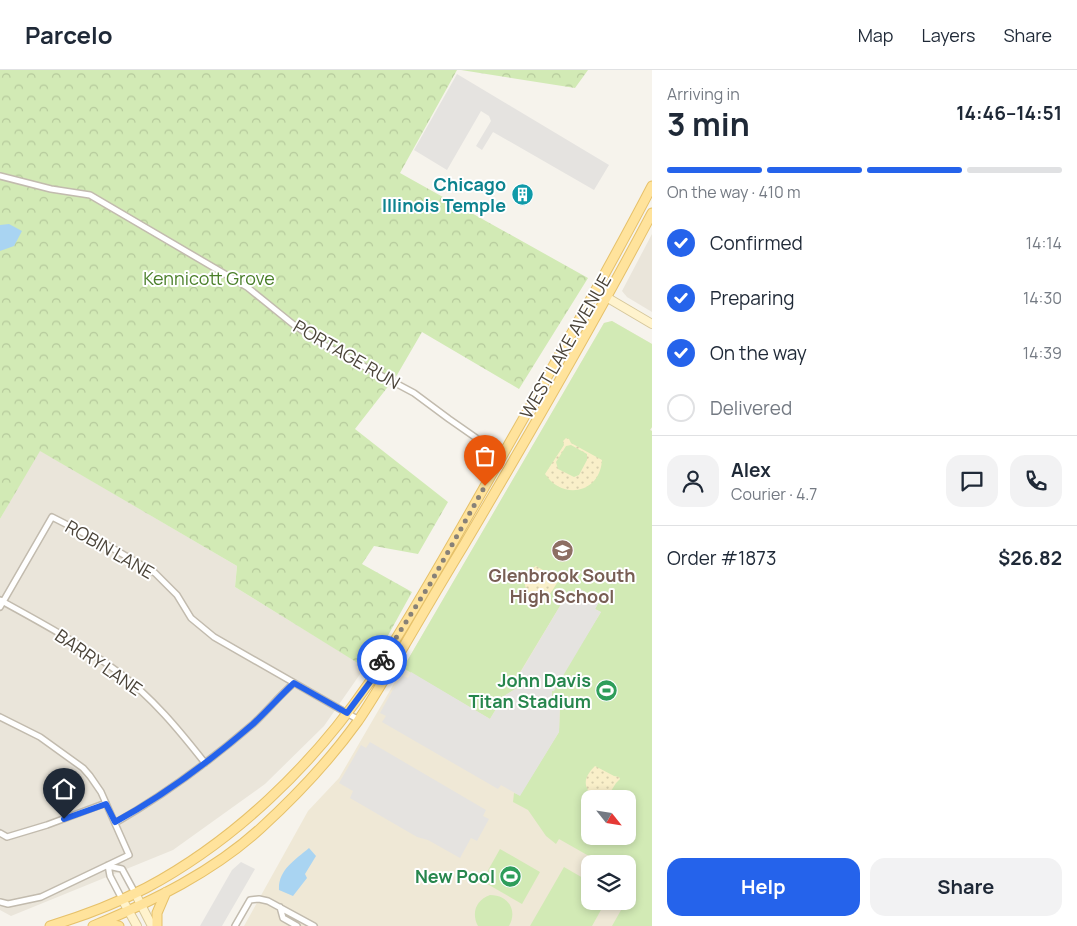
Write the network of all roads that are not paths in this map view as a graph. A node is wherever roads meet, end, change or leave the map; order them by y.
1 (0, 176) edge
2 (652, 186) edge
3 (652, 213) edge
4 (596, 291) junction
5 (607, 297) junction
6 (652, 324) edge
7 (502, 456) junction
8 (1, 603) edge
9 (294, 683) junction
10 (347, 713) junction
11 (0, 717) edge
12 (359, 720) junction
13 (205, 763) junction
14 (106, 804) junction
15 (115, 822) junction
16 (0, 833) edge
17 (108, 865) junction
18 (166, 892) junction
19 (135, 893) junction
20 (122, 899) junction
21 (0, 902) edge
22 (140, 905) junction
23 (280, 907) junction
24 (128, 911) junction
25 (103, 922) junction
26 (50, 926) edge
27 (93, 926) edge
28 (118, 926) edge
29 (137, 926) edge
30 (152, 926) edge
31 (157, 926) edge
32 (235, 926) edge
33 (297, 926) edge
34 (314, 926) edge

1 - 7 street, PORTAGE RUN
2 - 4 main road, WEST LAKE AVENUE
3 - 5 main road, WEST LAKE AVENUE
4 - 5 main road
4 - 7 main road, WEST LAKE AVENUE
5 - 6 main road
5 - 12 main road, WEST LAKE AVENUE
7 - 10 main road, WEST LAKE AVENUE
8 - 9 street, ROBIN LANE
8 - 13 street, BARRY LANE
9 - 10 street, ROBIN LANE
9 - 13 street
10 - 12 street, ROBIN LANE
10 - 19 main road, WEST LAKE AVENUE
11 - 14 street
12 - 18 main road, WEST LAKE AVENUE
13 - 15 street
14 - 15 street
14 - 16 street
15 - 17 street
17 - 19 street
17 - 20 street
17 - 21 street
18 - 22 main road, WEST LAKE AVENUE
18 - 31 main road
19 - 20 main road, WEST LAKE AVENUE
19 - 22 main road
20 - 24 main road
20 - 26 main road, WEST LAKE AVENUE
22 - 24 main road, WEST LAKE AVENUE
22 - 30 main road
23 - 32 street
23 - 33 street
23 - 34 street
24 - 25 main road, WEST LAKE AVENUE
24 - 29 main road
25 - 27 main road, WEST LAKE AVENUE
25 - 28 main road

